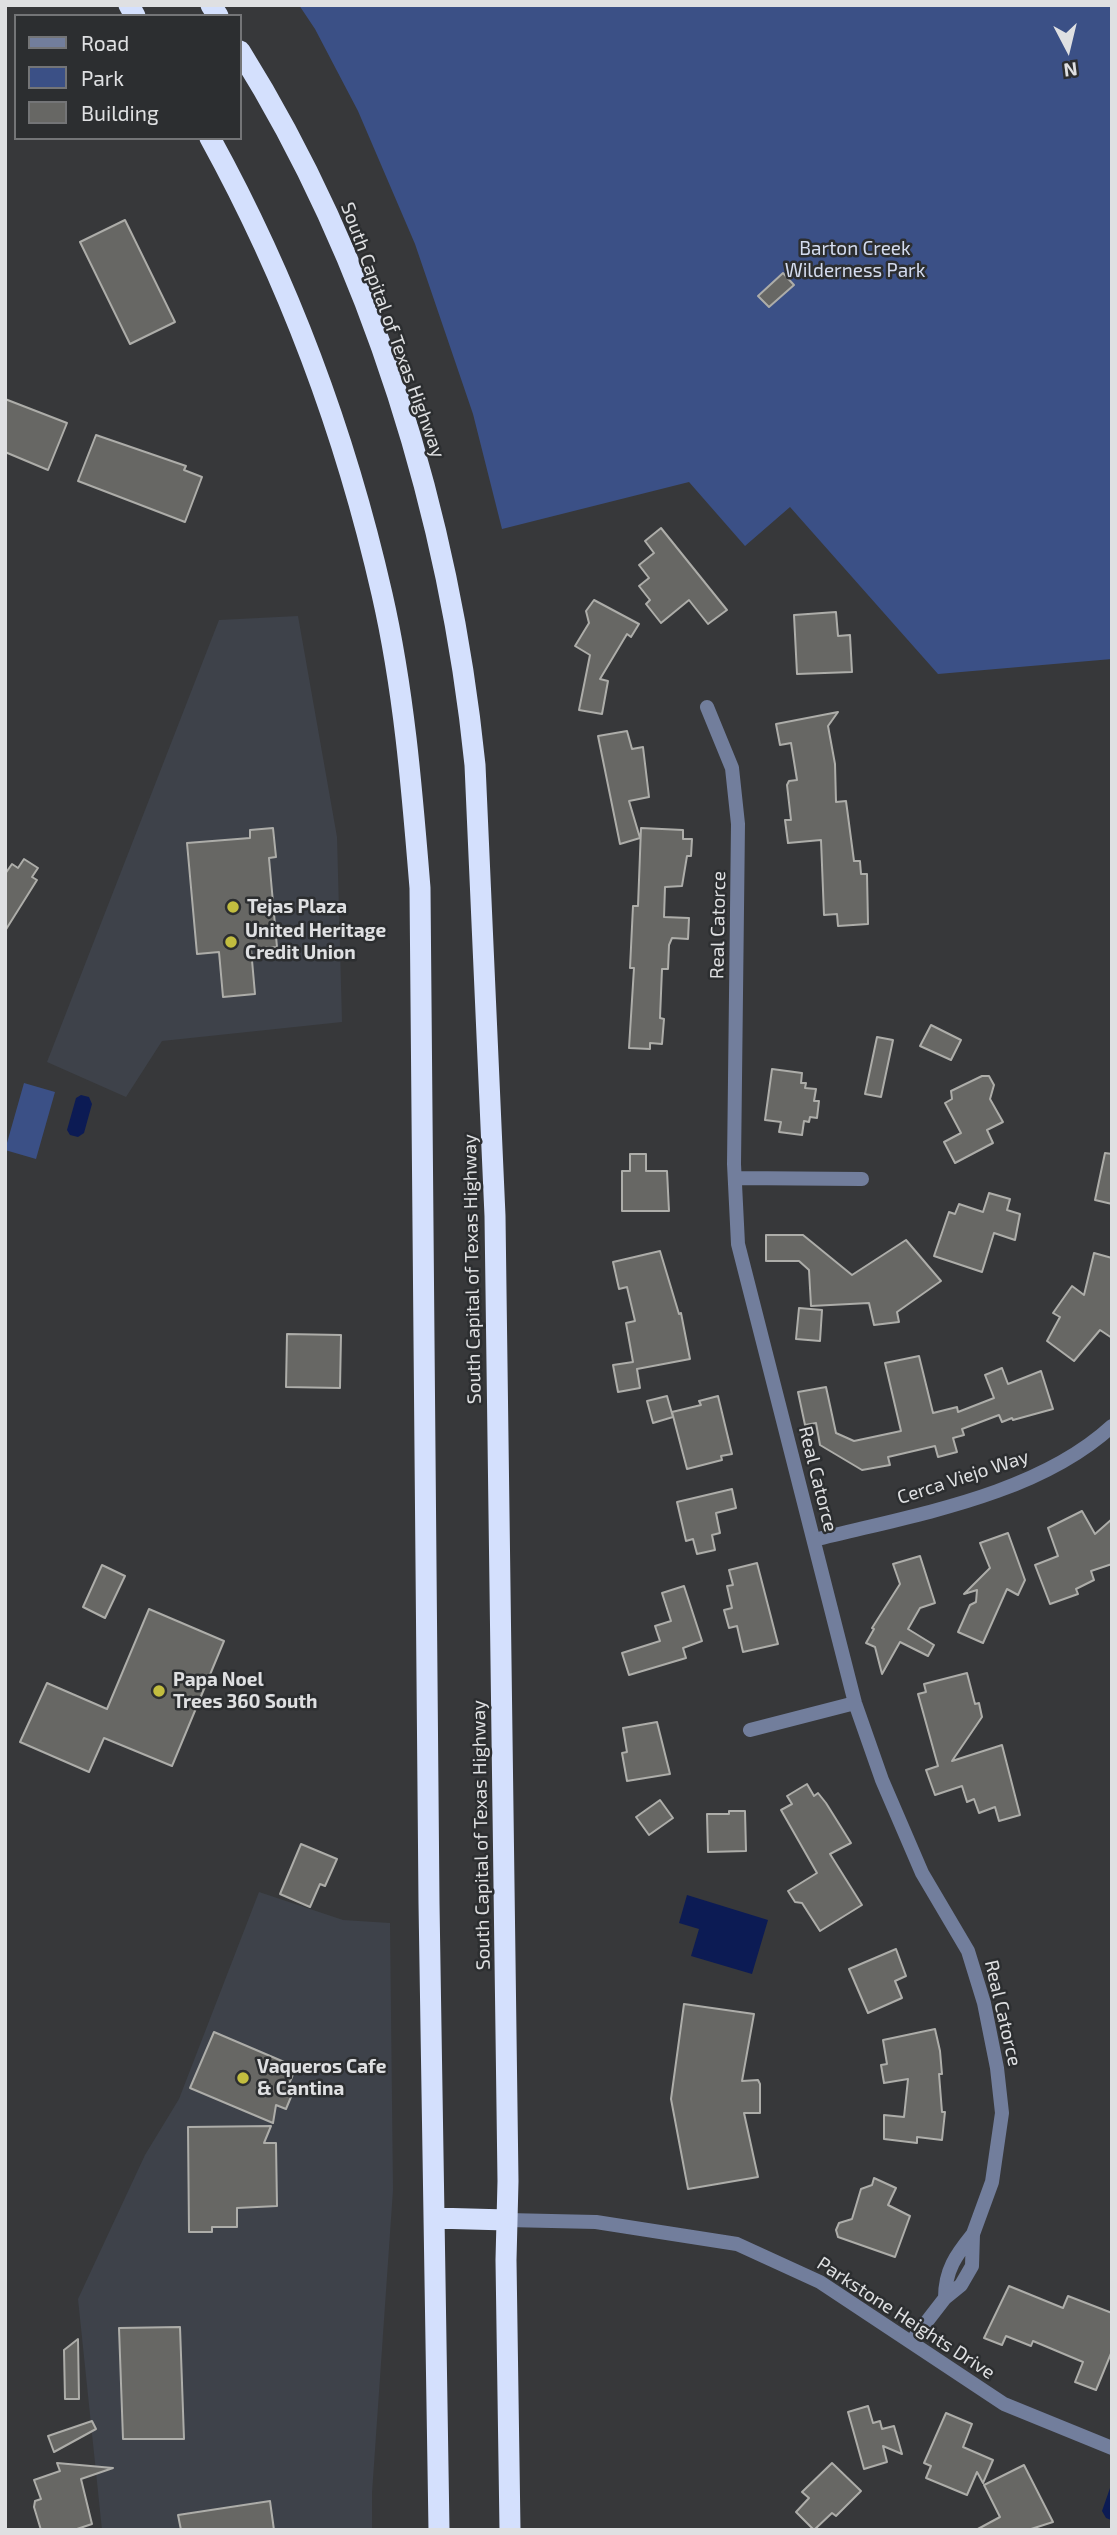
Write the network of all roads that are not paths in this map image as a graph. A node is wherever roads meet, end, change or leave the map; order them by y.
1 (242, 54) edge
2 (211, 140) edge
3 (707, 707) dead end
4 (735, 1178) junction
5 (862, 1178) dead end
6 (1112, 1426) edge
7 (814, 1540) junction
8 (855, 1703) junction
9 (750, 1730) dead end
10 (434, 2218) junction
11 (507, 2220) junction
12 (911, 2342) junction
13 (1112, 2448) edge
14 (439, 2530) edge
15 (510, 2530) edge

1 - 11 highway, South Capital of Texas Highway
2 - 10 highway
3 - 4 street, Real Catorce
4 - 5 street
4 - 7 street, Real Catorce
6 - 7 street, Cerca Viejo Way
7 - 8 street, Real Catorce
8 - 9 street
8 - 12 street, Real Catorce
10 - 11 highway
10 - 14 highway
11 - 12 street, Parkstone Heights Drive
11 - 15 highway, South Capital of Texas Highway
12 - 13 street, Parkstone Heights Drive

